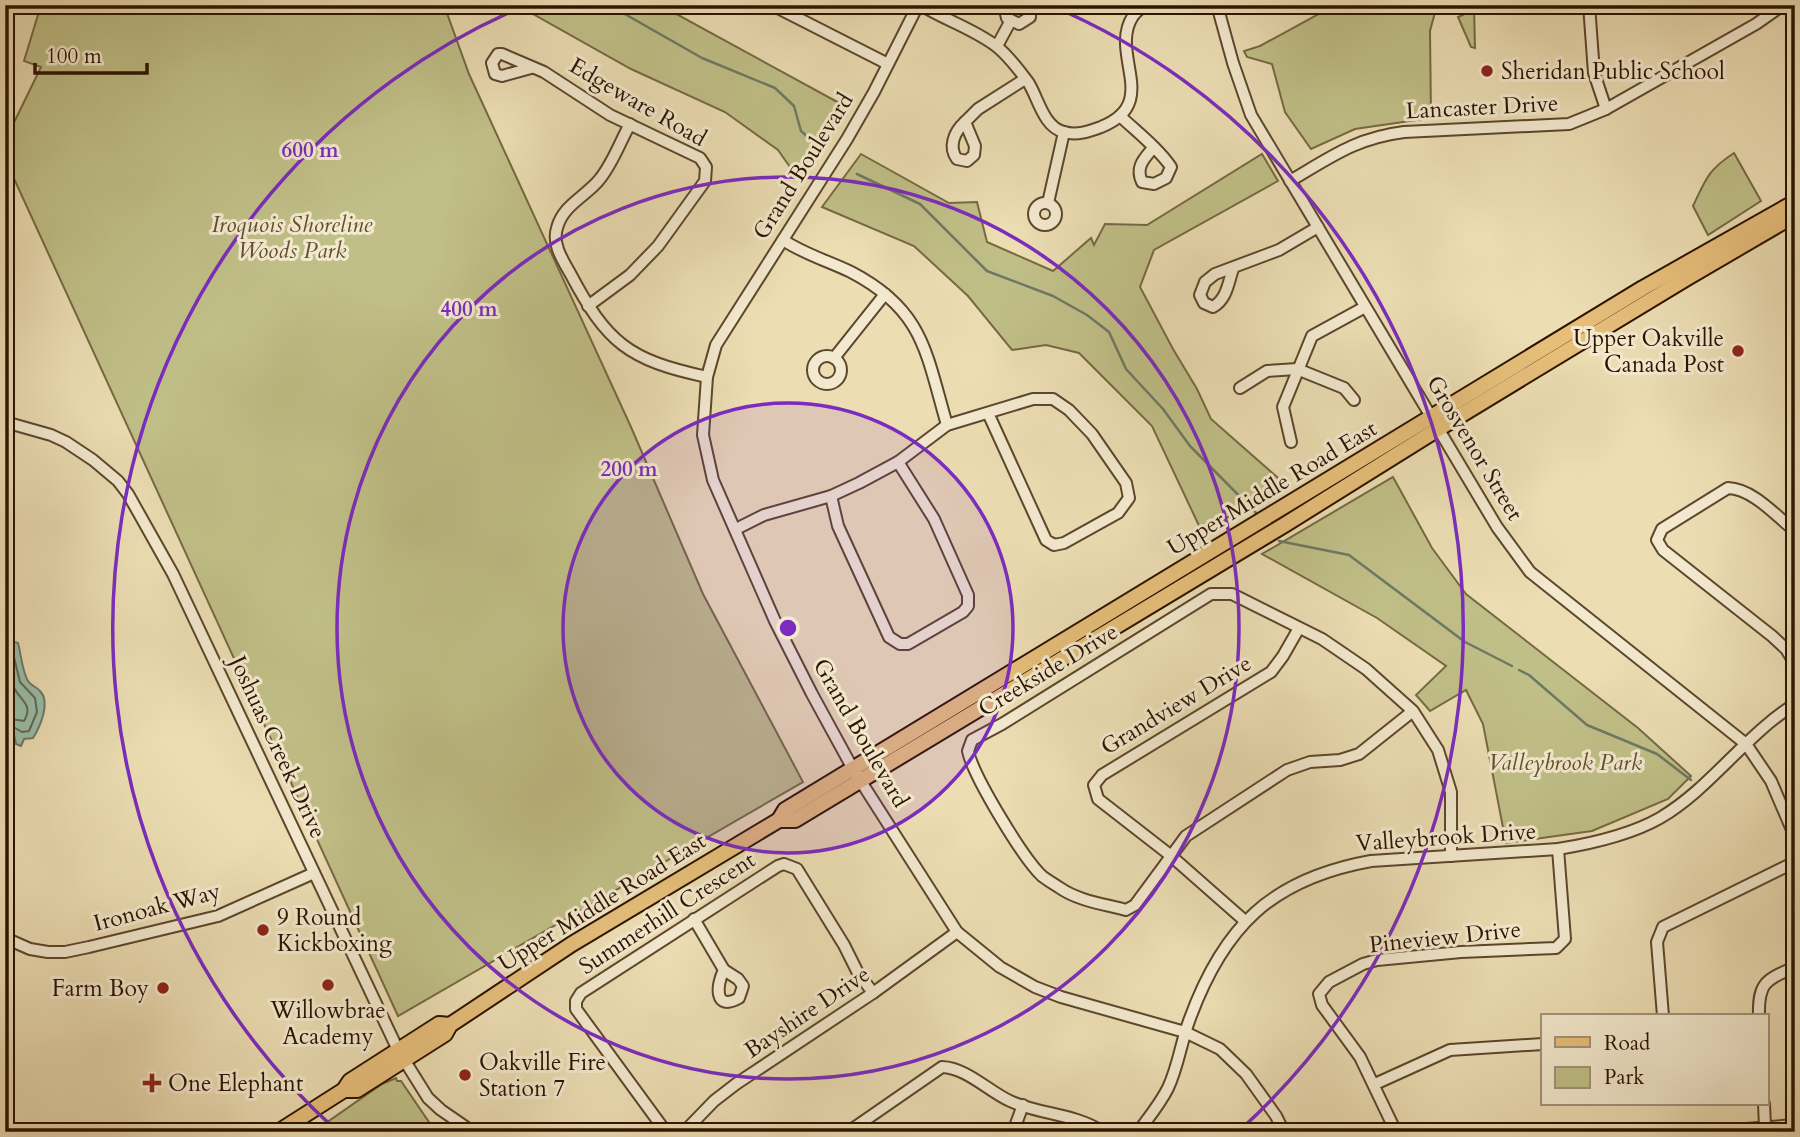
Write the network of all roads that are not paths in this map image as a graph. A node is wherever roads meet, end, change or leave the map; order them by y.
1 (772, 5) edge
2 (920, 5) edge
3 (1006, 5) edge
4 (1030, 5) edge
5 (1145, 5) edge
6 (1217, 5) edge
7 (1589, 5) edge
8 (1783, 5) edge
9 (797, 10) edge
10 (1010, 22) junction
11 (997, 46) junction
12 (888, 64) junction
13 (531, 68) dead end
14 (1025, 79) junction
15 (1606, 109) junction
16 (1120, 116) junction
17 (965, 122) dead end
18 (630, 124) junction
19 (1064, 132) junction
20 (1153, 148) dead end
21 (1290, 181) junction
22 (1795, 202) edge
23 (1048, 203) dead end
24 (1795, 215) edge
25 (1318, 227) junction
26 (783, 240) junction
27 (1233, 269) dead end
28 (885, 294) junction
29 (588, 306) junction
30 (1366, 307) junction
31 (834, 358) dead end
32 (1297, 369) junction
33 (707, 377) junction
34 (1240, 388) dead end
35 (1354, 400) dead end
36 (988, 413) junction
37 (5, 422) edge
38 (1435, 423) junction
39 (947, 425) junction
40 (1291, 442) dead end
41 (898, 462) junction
42 (831, 496) junction
43 (736, 529) junction
44 (1795, 531) edge
45 (1298, 628) junction
46 (1795, 664) edge
47 (1795, 704) edge
48 (1413, 710) junction
49 (1746, 744) junction
50 (857, 774) junction
51 (1795, 837) edge
52 (1558, 849) junction
53 (1170, 855) junction
54 (1451, 856) junction
55 (1795, 862) edge
56 (314, 873) junction
57 (694, 919) junction
58 (1245, 921) junction
59 (957, 932) junction
60 (5, 938) edge
61 (1795, 967) edge
62 (724, 970) dead end
63 (873, 993) junction
64 (1663, 1014) edge
65 (1759, 1014) edge
66 (1185, 1032) junction
67 (1541, 1044) edge
68 (401, 1055) junction
69 (1375, 1084) junction
70 (1023, 1105) junction
71 (1764, 1106) edge
72 (1795, 1125) edge
73 (1765, 1127) junction
74 (278, 1132) edge
75 (473, 1132) edge
76 (666, 1132) edge
77 (684, 1132) edge
78 (848, 1132) edge
79 (1013, 1132) edge
80 (1102, 1132) edge
81 (1138, 1132) edge
82 (1284, 1132) edge
83 (1396, 1132) edge
84 (1709, 1132) edge

1 - 9 street
2 - 11 street
2 - 12 street, Grand Boulevard
3 - 10 street
4 - 10 street
5 - 16 street
6 - 21 street, Grosvenor Street
7 - 15 street
8 - 15 street, Lancaster Drive
9 - 12 street
10 - 11 street
11 - 14 street
12 - 26 street, Grand Boulevard
13 - 18 street, Edgeware Road
14 - 17 street
14 - 19 street
15 - 21 street, Lancaster Drive
16 - 19 street
16 - 20 street
18 - 29 street
18 - 29 street, Edgeware Road
19 - 23 street
21 - 25 street, Grosvenor Street
22 - 38 main road, Upper Middle Road East
24 - 38 main road, Upper Middle Road East
25 - 27 street
25 - 30 street, Grosvenor Street
26 - 28 street
26 - 33 street, Grand Boulevard
28 - 31 street
28 - 39 street
29 - 33 street
30 - 32 street
30 - 38 street, Grosvenor Street
32 - 34 street
32 - 35 street
32 - 40 street
33 - 43 street, Grand Boulevard
36 - 36 street
36 - 39 street
37 - 56 street, Joshuas Creek Drive
38 - 49 street, Grosvenor Street
38 - 50 main road, Upper Middle Road East
39 - 41 street
41 - 42 street
41 - 42 street
42 - 43 street
43 - 50 street, Grand Boulevard
44 - 46 street
45 - 48 street, Creekside Drive
45 - 53 street, Grandview Drive
45 - 53 street, Creekside Drive
47 - 49 street, Valleybrook Drive
48 - 53 street, Creekside Drive
48 - 54 street, Creekside Drive
49 - 51 street, Grosvenor Street
49 - 52 street, Valleybrook Drive
50 - 59 street, Grand Boulevard
50 - 68 main road, Upper Middle Road East
52 - 54 street, Valleybrook Drive
52 - 69 street, Pineview Drive
53 - 58 street, Grandview Drive
54 - 58 street, Valleybrook Drive
55 - 64 street
56 - 60 street, Ironoak Way
56 - 68 street, Joshuas Creek Drive
57 - 62 street
57 - 63 street, Summerhill Crescent
57 - 76 street, Summerhill Crescent
58 - 66 street, Valleybrook Drive
59 - 63 street, Bayshire Drive
59 - 66 street, Grand Boulevard
61 - 65 street
63 - 77 street, Bayshire Drive
66 - 81 street, Valleybrook Drive
66 - 82 street, Grand Boulevard
67 - 69 street
68 - 74 main road, Upper Middle Road East
68 - 75 street, Joshuas Creek Drive
69 - 83 street, Pineview Drive
70 - 78 street
70 - 79 street
70 - 80 street
71 - 73 street
72 - 73 street
73 - 84 street

